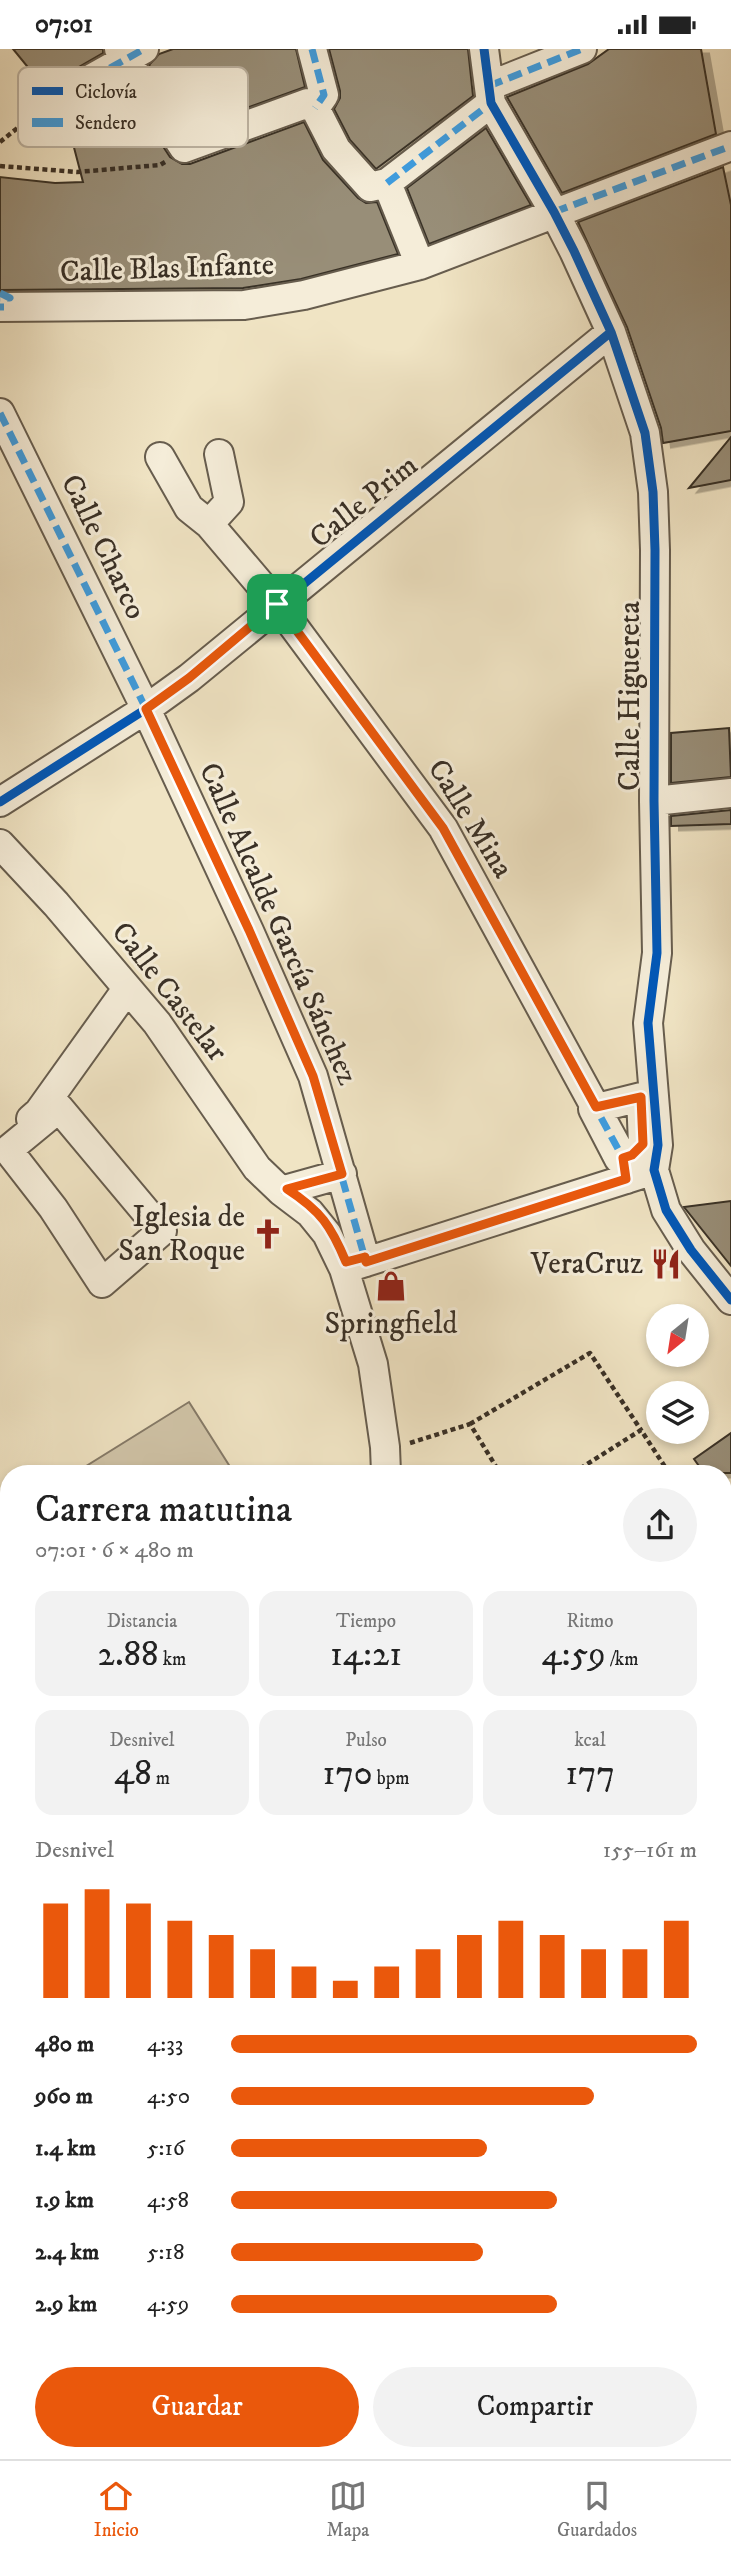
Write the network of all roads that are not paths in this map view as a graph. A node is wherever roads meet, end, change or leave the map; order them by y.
1 (312, 49) edge
2 (484, 49) edge
3 (582, 49) edge
4 (129, 52) edge
5 (105, 67) edge
6 (490, 95) junction
7 (312, 106) junction
8 (248, 127) edge
9 (731, 146) edge
10 (387, 183) junction
11 (554, 212) junction
12 (420, 265) junction
13 (0, 307) edge
14 (611, 332) junction
15 (0, 413) edge
16 (219, 454) dead end
17 (160, 457) dead end
18 (209, 524) junction
19 (277, 604) junction
20 (146, 709) junction
21 (731, 793) edge
22 (654, 801) junction
23 (0, 802) edge
24 (0, 844) edge
25 (127, 989) junction
26 (596, 1107) junction
27 (3, 1141) edge
28 (625, 1168) junction
29 (654, 1170) junction
30 (341, 1171) junction
31 (282, 1189) junction
32 (358, 1263) junction
33 (731, 1300) edge
34 (385, 1460) edge

1 - 7 street
2 - 6 street
3 - 6 street
4 - 5 street
6 - 10 street
6 - 11 street, Calle Higuereta
7 - 8 street
7 - 10 street
9 - 11 street, Calle Blas Infante
10 - 12 street
11 - 12 street, Calle Blas Infante
11 - 14 street, Calle Higuereta
12 - 13 street, Calle Blas Infante
14 - 19 street, Calle Prim
14 - 22 street, Calle Higuereta
15 - 20 street, Calle Charco
16 - 18 street
17 - 18 street, Calle Mina
18 - 19 street, Calle Mina
19 - 20 street, Calle Prim
19 - 26 street, Calle Mina
20 - 23 street, Calle Prim
20 - 30 street, Calle Alcalde García Sánchez
21 - 22 street
22 - 29 street, Calle Higuereta
24 - 25 street, Calle Castelar
25 - 27 street
25 - 31 street, Calle Castelar
26 - 28 street, Calle Mina
26 - 28 street
27 - 27 street
28 - 29 street
28 - 32 street
29 - 33 street, Calle Higuereta
30 - 31 street
30 - 32 street
31 - 32 street, Calle Castelar
32 - 34 street

